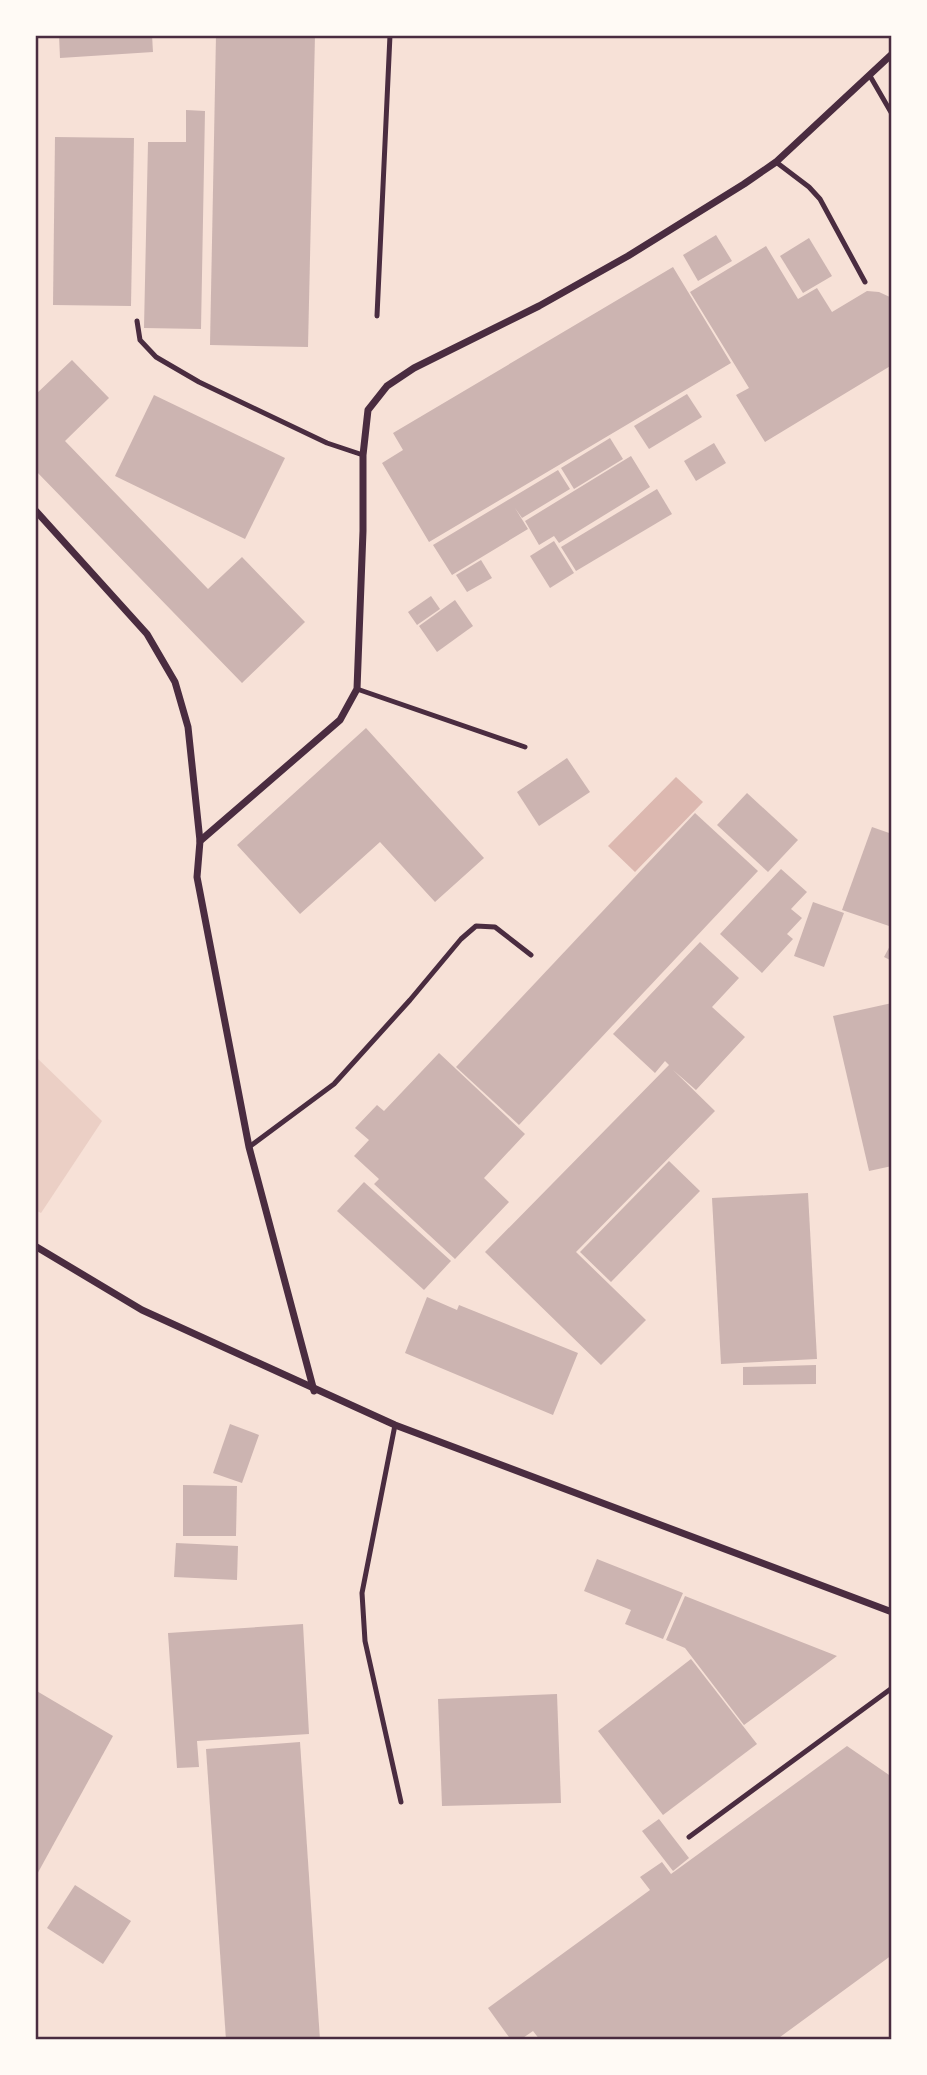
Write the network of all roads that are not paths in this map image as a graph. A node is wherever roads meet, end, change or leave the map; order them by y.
1 (390, 35) edge
2 (892, 54) edge
3 (870, 76) junction
4 (892, 114) edge
5 (776, 162) junction
6 (865, 282) dead end
7 (377, 316) dead end
8 (137, 321) dead end
9 (363, 455) junction
10 (35, 510) edge
11 (356, 689) junction
12 (525, 747) dead end
13 (200, 841) junction
14 (531, 954) dead end
15 (249, 1147) junction
16 (35, 1246) edge
17 (314, 1391) junction
18 (394, 1425) junction
19 (892, 1612) edge
20 (892, 1688) edge
21 (401, 1802) dead end
22 (689, 1837) dead end

1 - 7 lane
2 - 3 street
3 - 4 lane
3 - 5 street
5 - 6 lane
5 - 9 street
8 - 9 lane
9 - 11 street
10 - 13 street
11 - 12 lane
11 - 13 street
13 - 15 street
14 - 15 lane
15 - 17 street
16 - 17 street
17 - 18 street
18 - 19 street
18 - 21 lane
20 - 22 lane

